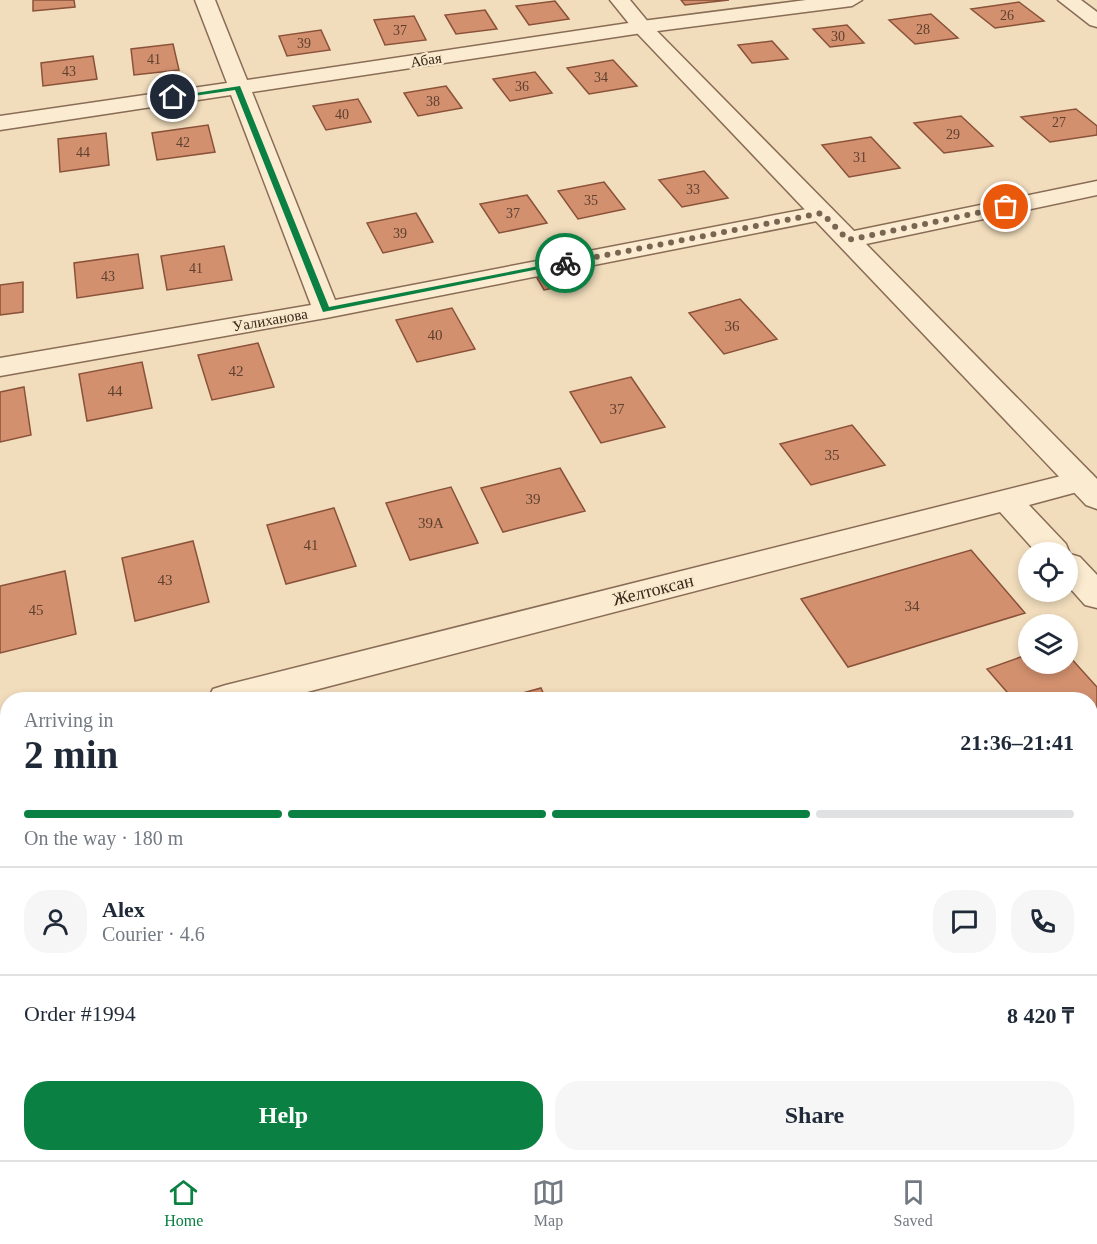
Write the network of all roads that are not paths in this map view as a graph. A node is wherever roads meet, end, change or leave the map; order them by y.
1 (205, 0) edge
2 (620, 0) edge
3 (852, 0) edge
4 (1068, 0) edge
5 (1097, 21) edge
6 (642, 27) junction
7 (238, 88) junction
8 (0, 123) edge
9 (1097, 188) edge
10 (822, 213) junction
11 (848, 240) junction
12 (326, 310) junction
13 (0, 367) edge
14 (1089, 489) edge
15 (1006, 500) junction
16 (1046, 542) edge
17 (1078, 576) edge
18 (1097, 596) edge
19 (253, 692) edge

1 - 7 street
2 - 6 street
3 - 6 street, Абая
4 - 5 street
6 - 7 street, Абая
6 - 10 street
7 - 8 street, Абая
7 - 12 street
9 - 11 street
10 - 11 street
10 - 12 street, Уалиханова
11 - 14 street
12 - 13 street, Уалиханова
14 - 15 street, Желтоксан
15 - 16 street
15 - 19 street, Желтоксан
17 - 18 street

